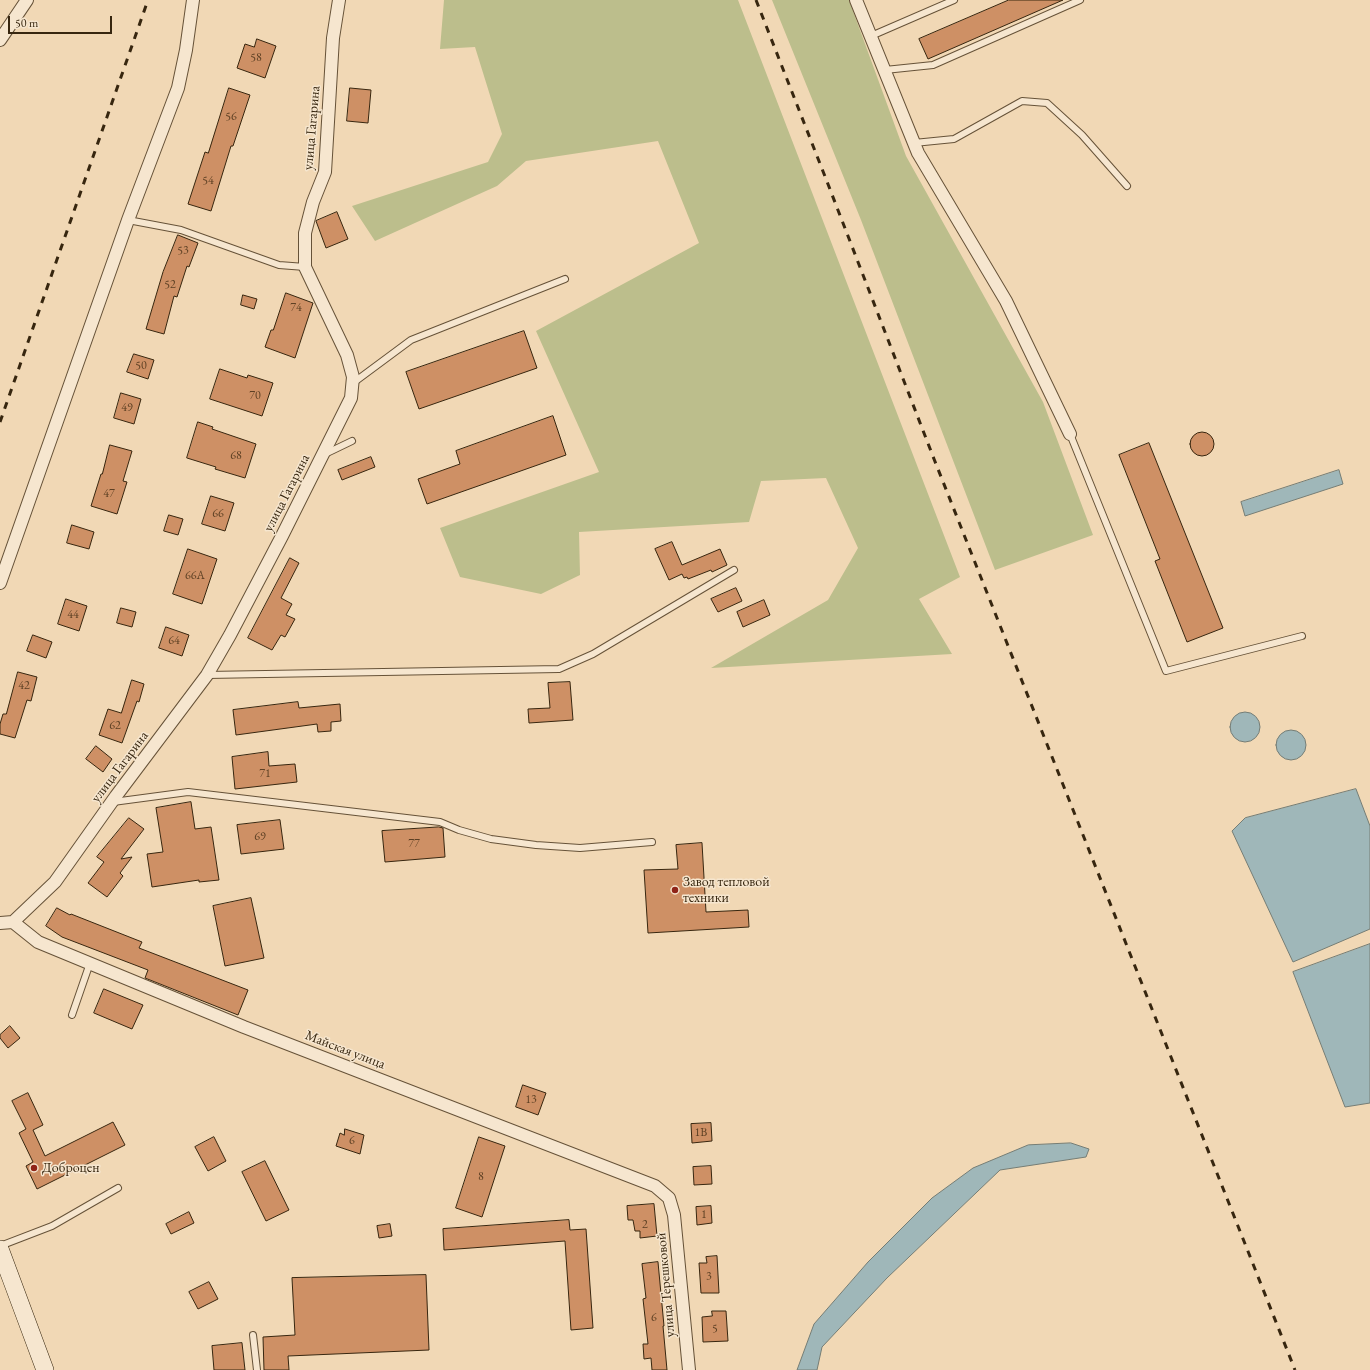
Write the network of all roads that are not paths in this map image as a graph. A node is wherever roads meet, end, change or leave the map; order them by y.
1 (27, 0) edge
2 (193, 0) edge
3 (339, 0) edge
4 (857, 0) edge
5 (954, 0) edge
6 (1080, 0) edge
7 (871, 36) junction
8 (0, 40) edge
9 (885, 70) junction
10 (914, 143) junction
11 (1127, 186) dead end
12 (128, 220) junction
13 (306, 267) junction
14 (565, 279) dead end
15 (352, 383) junction
16 (1070, 434) joint
17 (352, 441) dead end
18 (322, 455) junction
19 (734, 570) dead end
20 (0, 583) edge
21 (1302, 636) dead end
22 (207, 675) junction
23 (111, 802) junction
24 (652, 842) dead end
25 (13, 922) junction
26 (0, 923) edge
27 (90, 964) junction
28 (72, 1015) dead end
29 (118, 1188) dead end
30 (669, 1198) joint
31 (0, 1248) edge
32 (253, 1335) dead end
33 (45, 1370) edge
34 (257, 1370) edge
35 (689, 1370) edge

1 - 8 street
2 - 12 street
3 - 13 street, улица Гагарина
4 - 7 street
5 - 7 lane
6 - 9 lane
7 - 9 street
9 - 10 street
10 - 11 lane
10 - 16 street
12 - 13 lane
12 - 20 street
13 - 15 street, улица Гагарина
14 - 15 lane
15 - 18 street, улица Гагарина
16 - 21 lane
17 - 18 lane
18 - 22 street, улица Гагарина
19 - 22 lane
22 - 23 street, улица Гагарина
23 - 24 lane
23 - 25 street, улица Гагарина
25 - 26 street
25 - 27 street, Майская улица
27 - 28 lane
27 - 30 street, Майская улица
29 - 31 lane
30 - 35 street, улица Терешковой
31 - 33 main road
32 - 34 lane

